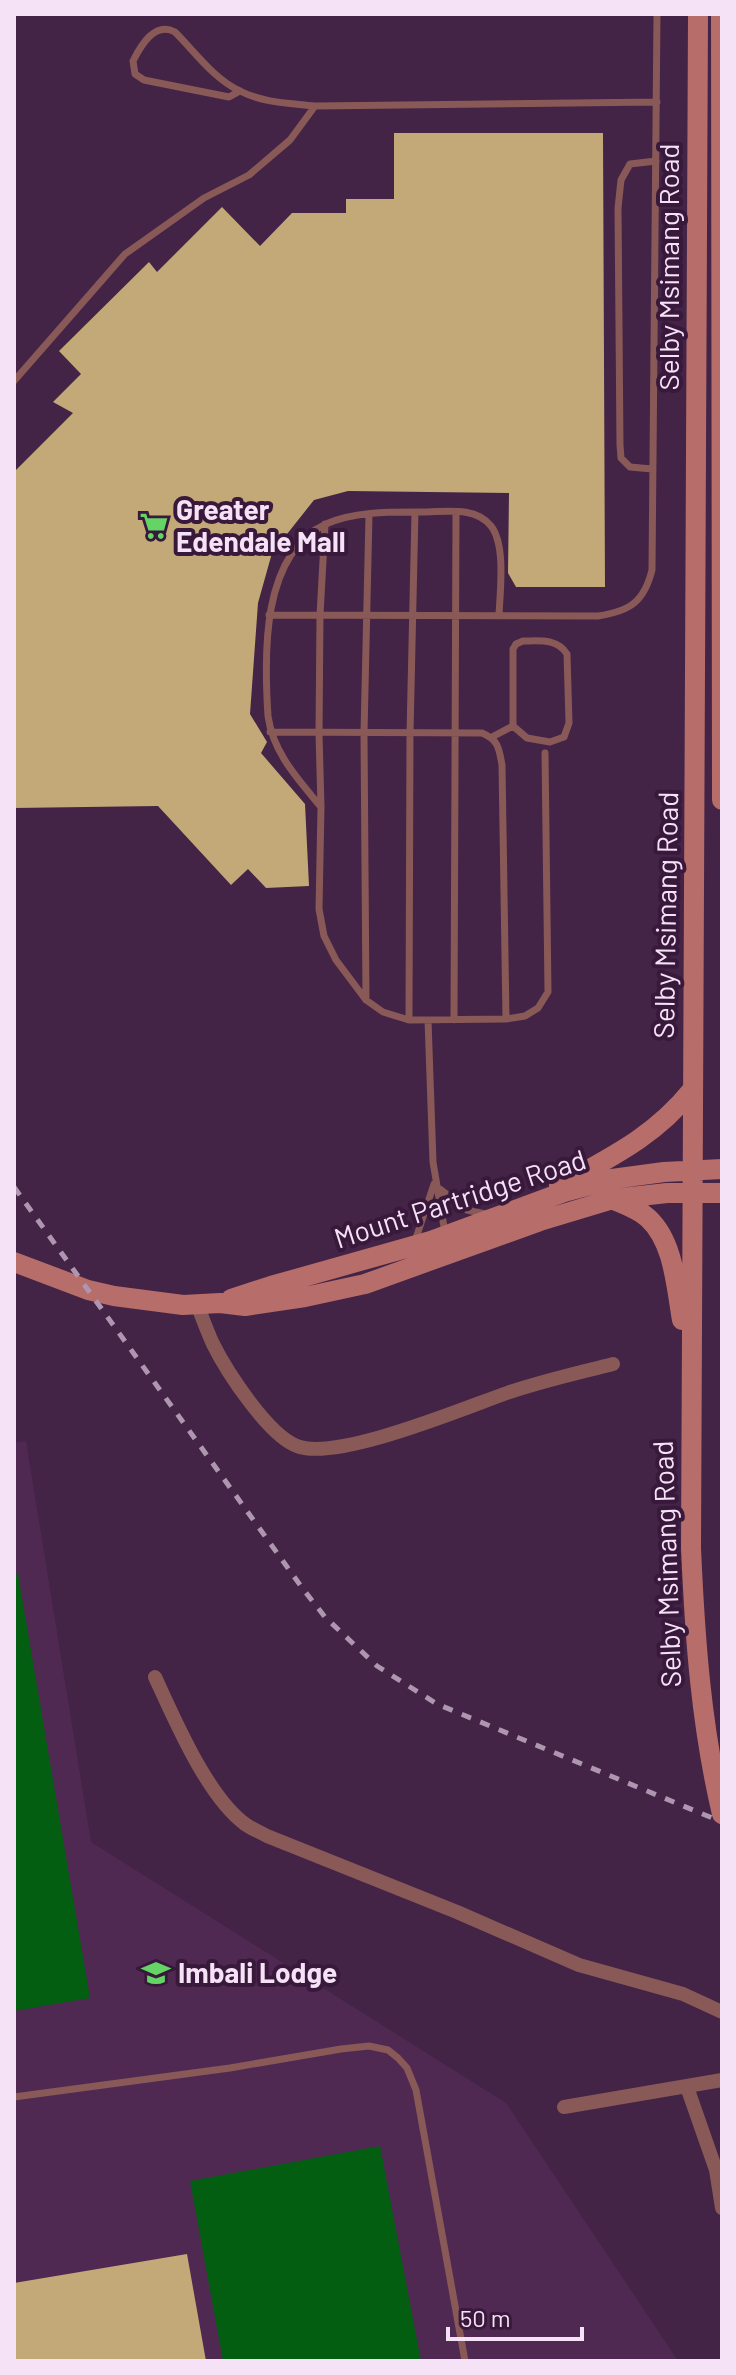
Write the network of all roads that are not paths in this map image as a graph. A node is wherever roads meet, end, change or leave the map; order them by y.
1 (657, 14) edge
2 (698, 14) edge
3 (721, 14) edge
4 (722, 77) edge
5 (240, 91) junction
6 (657, 102) junction
7 (315, 106) junction
8 (656, 161) junction
9 (14, 381) edge
10 (652, 469) junction
11 (415, 512) junction
12 (456, 512) junction
13 (369, 515) junction
14 (325, 524) junction
15 (269, 615) junction
16 (320, 615) junction
17 (366, 615) junction
18 (412, 615) junction
19 (457, 615) junction
20 (499, 615) junction
21 (513, 726) junction
22 (270, 732) junction
23 (456, 732) junction
24 (319, 733) junction
25 (364, 733) junction
26 (410, 733) junction
27 (492, 737) junction
28 (545, 753) dead end
29 (722, 800) edge
30 (321, 807) junction
31 (366, 1000) junction
32 (506, 1019) junction
33 (409, 1020) junction
34 (428, 1020) junction
35 (454, 1020) junction
36 (692, 1090) junction
37 (722, 1169) edge
38 (693, 1170) junction
39 (436, 1183) junction
40 (722, 1193) edge
41 (693, 1194) junction
42 (613, 1199) junction
43 (508, 1212) junction
44 (448, 1245) junction
45 (413, 1247) junction
46 (14, 1262) edge
47 (220, 1303) junction
48 (197, 1304) junction
49 (690, 1363) junction
50 (613, 1364) dead end
51 (155, 1677) dead end
52 (722, 1814) edge
53 (722, 2012) edge
54 (722, 2080) edge
55 (687, 2087) junction
56 (14, 2097) edge
57 (564, 2107) dead end
58 (722, 2208) edge
59 (465, 2361) edge

1 - 6 lane
2 - 36 main road, Selby Msimang Road
3 - 4 main road, Selby Msimang Road
4 - 29 main road, Selby Msimang Road
5 - 5 lane
5 - 7 lane
6 - 7 lane
6 - 8 lane
7 - 9 lane
8 - 10 lane
8 - 10 lane
10 - 20 lane
11 - 12 lane
11 - 13 lane
11 - 18 lane
12 - 19 lane
12 - 20 lane
13 - 14 lane
13 - 17 lane
14 - 15 lane
14 - 16 lane
15 - 16 lane
15 - 22 lane
16 - 17 lane
16 - 24 lane
17 - 18 lane
17 - 25 lane
18 - 19 lane
18 - 26 lane
19 - 20 lane
19 - 23 lane
21 - 21 lane
21 - 27 lane
22 - 24 lane
22 - 30 lane
23 - 26 lane
23 - 27 lane
23 - 35 lane
24 - 25 lane
24 - 30 lane
25 - 26 lane
25 - 31 lane
26 - 33 lane
27 - 32 lane
28 - 32 lane
30 - 31 lane
31 - 33 lane
32 - 35 lane
33 - 34 lane
34 - 35 lane
34 - 39 lane
36 - 38 main road, Selby Msimang Road
36 - 43 main road
37 - 38 main road, Mount Partridge Road
38 - 41 main road, Selby Msimang Road
38 - 43 main road, Mount Partridge Road
39 - 43 lane
39 - 44 lane
39 - 45 lane
40 - 41 main road, Mount Partridge Road
41 - 42 main road, Mount Partridge Road
41 - 49 main road, Selby Msimang Road
42 - 44 main road, Mount Partridge Road
42 - 49 main road
43 - 44 main road, Mount Partridge Road
44 - 45 main road, Mount Partridge Road
44 - 47 main road, Mount Partridge Road
45 - 47 main road, Mount Partridge Road
46 - 48 main road, Mount Partridge Road
47 - 48 main road, Mount Partridge Road
48 - 50 street
49 - 52 main road, Selby Msimang Road
51 - 53 street
54 - 55 street
55 - 57 street
55 - 58 street
56 - 59 lane

